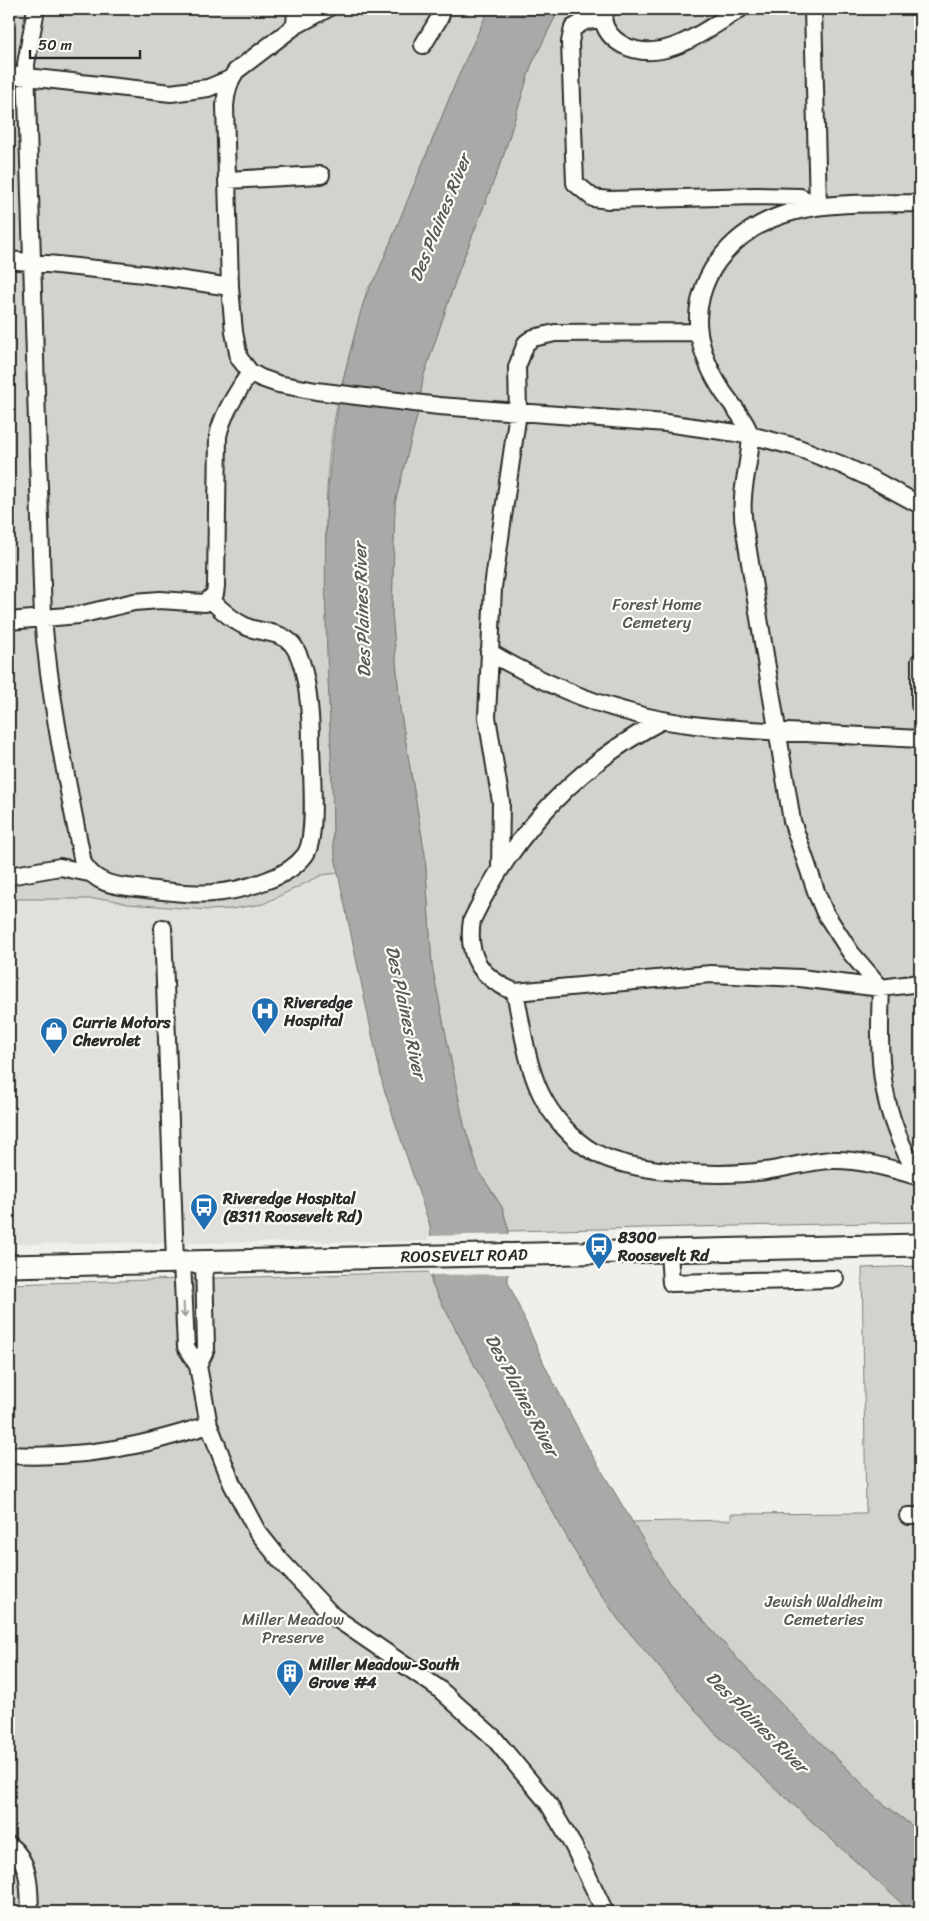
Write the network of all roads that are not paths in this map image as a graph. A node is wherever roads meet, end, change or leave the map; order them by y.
1 (36, 9) edge
2 (296, 9) edge
3 (326, 9) edge
4 (442, 9) edge
5 (740, 9) edge
6 (813, 9) edge
7 (605, 14) edge
8 (295, 26) junction
9 (423, 45) dead end
10 (9, 75) edge
11 (26, 76) junction
12 (230, 79) junction
13 (321, 175) dead end
14 (227, 180) junction
15 (920, 203) edge
16 (818, 206) junction
17 (9, 260) edge
18 (32, 262) junction
19 (230, 287) junction
20 (699, 332) junction
21 (250, 372) junction
22 (518, 412) junction
23 (750, 435) junction
24 (920, 505) edge
25 (211, 600) junction
26 (43, 618) junction
27 (9, 621) edge
28 (489, 652) junction
29 (920, 661) edge
30 (920, 705) edge
31 (662, 720) junction
32 (777, 731) junction
33 (920, 738) edge
34 (500, 872) junction
35 (89, 873) junction
36 (9, 876) edge
37 (163, 928) dead end
38 (920, 983) edge
39 (881, 988) junction
40 (515, 992) junction
41 (920, 1177) edge
42 (920, 1245) edge
43 (669, 1251) junction
44 (204, 1260) junction
45 (178, 1261) junction
46 (9, 1266) edge
47 (836, 1279) dead end
48 (198, 1366) junction
49 (209, 1425) junction
50 (9, 1455) edge
51 (9, 1845) edge
52 (30, 1912) edge
53 (605, 1912) edge

1 - 11 lane
2 - 8 lane
3 - 8 lane
4 - 9 lane
5 - 7 lane
6 - 16 lane
7 - 16 lane
8 - 12 lane
10 - 11 lane
11 - 12 lane
11 - 18 lane
12 - 14 lane
13 - 14 lane
14 - 19 lane
15 - 16 lane
16 - 20 lane
17 - 18 lane
18 - 19 lane
18 - 26 lane
19 - 21 lane
20 - 22 lane
20 - 23 lane
21 - 22 lane
21 - 25 lane
22 - 23 lane
22 - 28 lane
23 - 24 lane
23 - 32 lane
25 - 26 lane
25 - 35 lane
26 - 27 lane
26 - 35 lane
28 - 31 lane
28 - 34 lane
29 - 30 lane
31 - 32 lane
31 - 34 lane
32 - 33 lane
32 - 39 lane
34 - 40 lane
35 - 36 lane
37 - 45 lane
38 - 39 lane
39 - 40 lane
39 - 41 lane
40 - 41 lane
42 - 43 main road, ROOSEVELT ROAD
43 - 44 main road, ROOSEVELT ROAD
43 - 47 lane
44 - 45 main road, ROOSEVELT ROAD
44 - 48 lane
45 - 46 main road, ROOSEVELT ROAD
45 -> 48 lane
48 - 49 lane
49 - 50 lane
49 - 53 lane
51 - 52 lane

